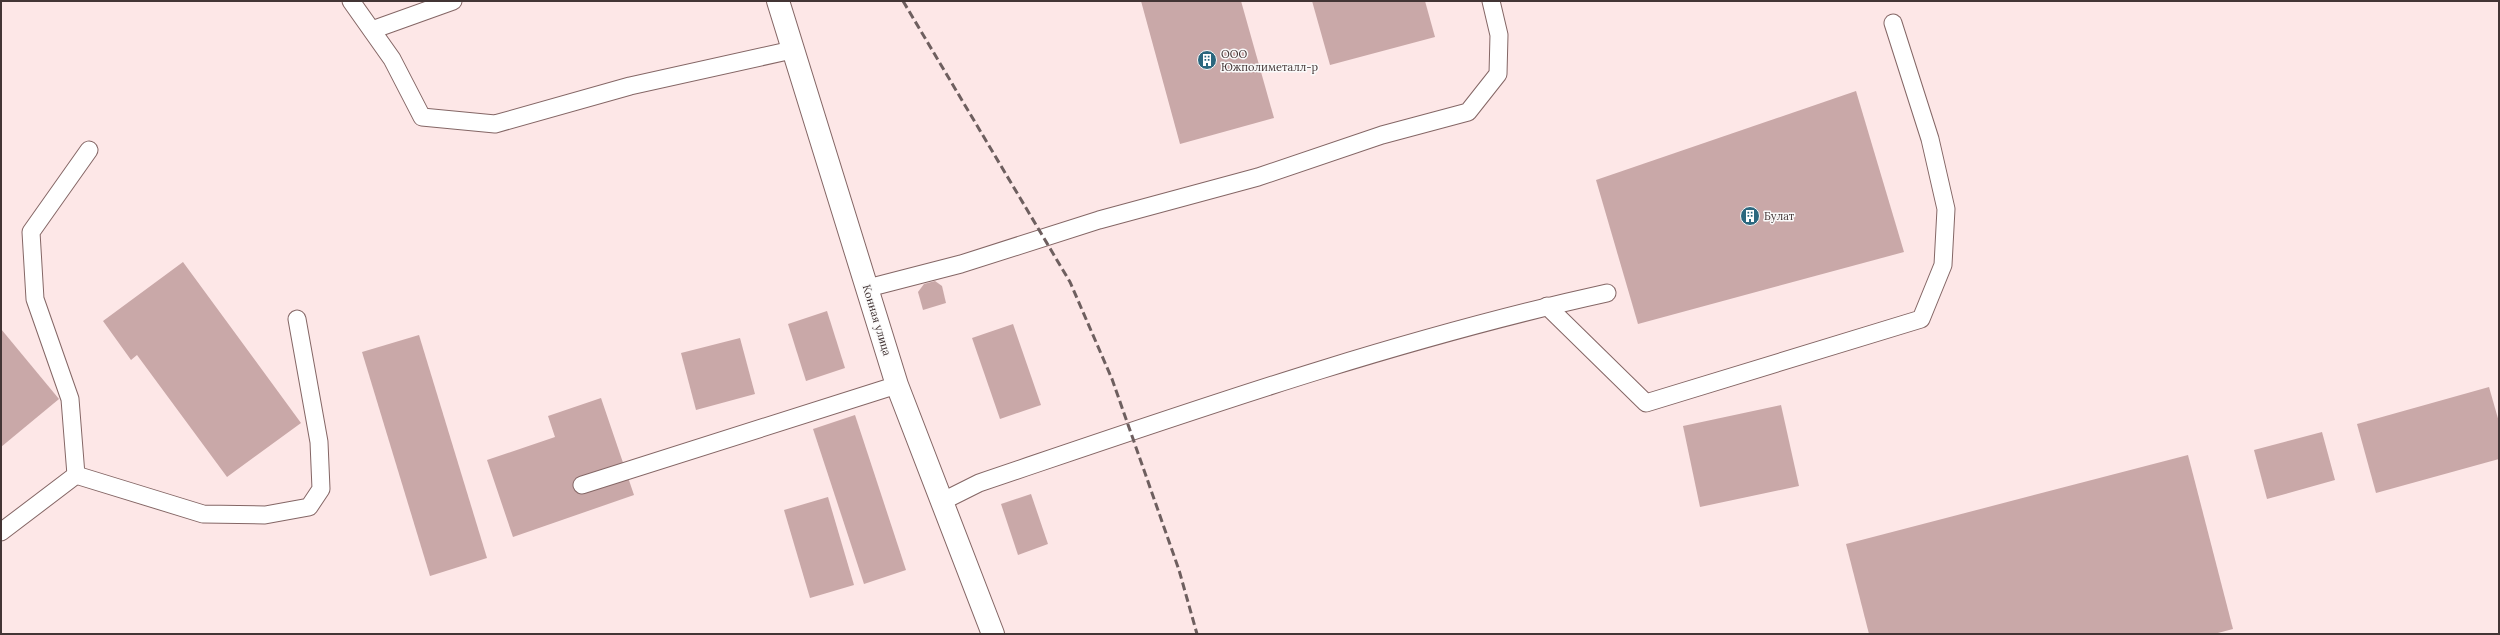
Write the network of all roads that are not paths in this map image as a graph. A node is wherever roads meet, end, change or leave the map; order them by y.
1 (351, 1) edge
2 (454, 1) edge
3 (778, 1) edge
4 (1491, 1) edge
5 (1893, 23) dead end
6 (372, 30) junction
7 (792, 50) junction
8 (89, 150) dead end
9 (868, 288) junction
10 (1607, 293) dead end
11 (1547, 306) junction
12 (297, 319) dead end
13 (897, 385) junction
14 (76, 475) junction
15 (582, 485) dead end
16 (941, 502) junction
17 (1, 532) edge
18 (993, 634) edge

1 - 6 lane
2 - 6 lane
3 - 7 street, Конная улица
4 - 9 lane
5 - 11 lane
6 - 7 lane
7 - 9 street, Конная улица
8 - 14 lane
9 - 13 street, Конная улица
10 - 11 lane
11 - 16 lane
12 - 14 lane
13 - 15 lane
13 - 16 street, Конная улица
14 - 17 lane
16 - 18 street, Конная улица

